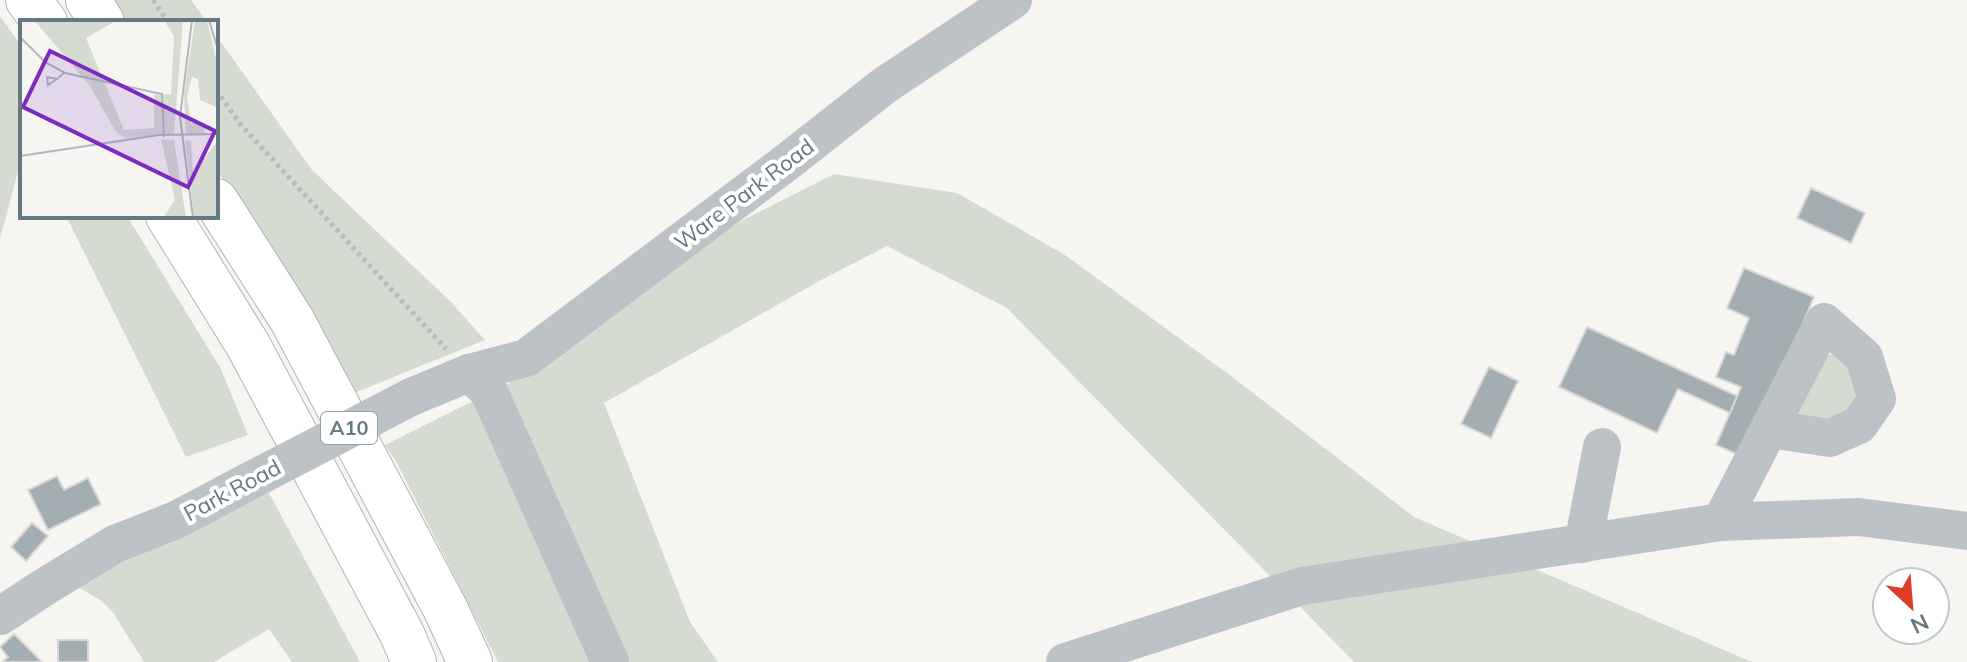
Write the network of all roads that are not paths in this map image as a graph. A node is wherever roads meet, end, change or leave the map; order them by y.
1 (28, 0) edge
2 (88, 0) edge
3 (1013, 0) edge
4 (43, 20) edge
5 (101, 20) edge
6 (218, 204) edge
7 (169, 218) edge
8 (469, 373) junction
9 (1769, 429) dead end
10 (1602, 447) dead end
11 (1721, 522) junction
12 (1967, 531) edge
13 (1583, 544) junction
14 (0, 616) edge
15 (414, 662) edge
16 (470, 662) edge
17 (610, 662) edge
18 (1065, 662) edge

1 - 4 highway
2 - 5 highway
3 - 8 street, Ware Park Road
6 - 16 highway, A10
7 - 15 highway, A10
8 - 14 street, Park Road, bridge
8 - 17 street
9 - 11 street
10 - 13 street
11 - 12 street
11 - 13 street
13 - 18 street

